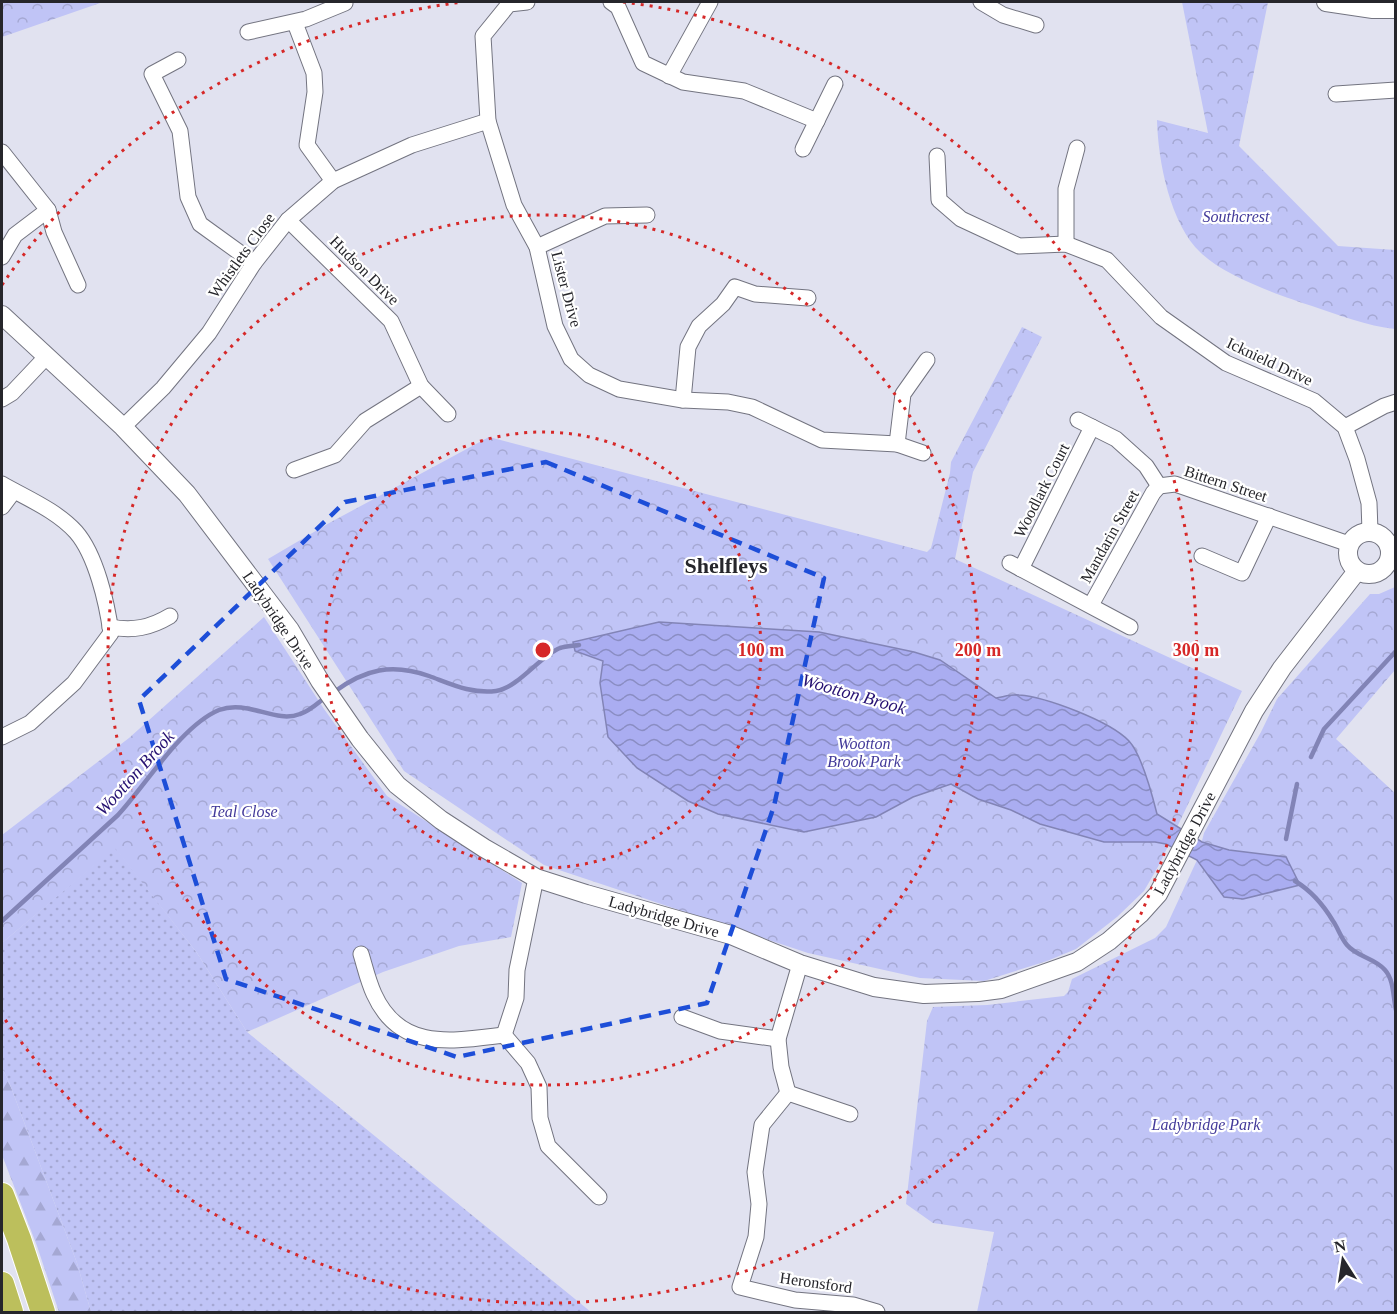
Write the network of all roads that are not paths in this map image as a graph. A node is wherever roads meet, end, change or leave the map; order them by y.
1 (527, 2) edge
2 (611, 2) edge
3 (710, 2) edge
4 (981, 2) edge
5 (1326, 2) edge
6 (345, 3) edge
7 (507, 3) edge
8 (1395, 9) edge
9 (295, 23) junction
10 (1036, 24) dead end
11 (248, 32) dead end
12 (177, 60) dead end
13 (669, 76) junction
14 (835, 84) dead end
15 (1395, 90) edge
16 (1336, 94) dead end
17 (488, 121) junction
18 (817, 121) junction
19 (1077, 148) dead end
20 (803, 149) dead end
21 (2, 152) edge
22 (937, 156) dead end
23 (333, 181) junction
24 (48, 210) junction
25 (647, 215) dead end
26 (288, 220) junction
27 (1066, 244) junction
28 (537, 248) junction
29 (2, 257) edge
30 (254, 263) junction
31 (78, 285) dead end
32 (808, 298) dead end
33 (2, 315) edge
34 (47, 356) junction
35 (927, 360) dead end
36 (421, 386) junction
37 (2, 399) edge
38 (683, 400) junction
39 (1395, 402) edge
40 (448, 414) dead end
41 (1078, 420) dead end
42 (123, 427) junction
43 (1092, 427) junction
44 (1345, 427) junction
45 (897, 444) junction
46 (923, 453) dead end
47 (294, 470) dead end
48 (1159, 486) junction
49 (8, 487) edge
50 (2, 507) edge
51 (1269, 516) junction
52 (1370, 531) junction
53 (1349, 544) junction
54 (1202, 555) dead end
55 (1393, 561) edge
56 (1357, 571) junction
57 (1091, 605) junction
58 (170, 616) dead end
59 (110, 627) junction
60 (1130, 627) dead end
61 (2, 737) edge
62 (536, 878) junction
63 (361, 954) dead end
64 (800, 964) junction
65 (682, 1017) dead end
66 (504, 1035) junction
67 (778, 1040) junction
68 (788, 1093) junction
69 (850, 1114) dead end
70 (2, 1195) edge
71 (599, 1197) dead end
72 (2, 1284) edge
73 (11, 1312) edge
74 (43, 1312) edge
75 (877, 1312) edge

1 - 7 street
2 - 13 street
3 - 13 street
4 - 10 street
5 - 8 street
6 - 9 street
7 - 17 street, Lister Drive
9 - 11 street
9 - 23 street
12 - 30 street
13 - 18 street
14 - 18 street
15 - 16 street
17 - 23 street, Whistlets Close
17 - 28 street, Lister Drive
18 - 20 street
19 - 27 street
21 - 24 street
22 - 27 street, Icknield Drive
23 - 26 street, Whistlets Close
24 - 29 street
24 - 31 street
25 - 28 street, Lister Drive
26 - 30 street, Whistlets Close
26 - 36 street, Hudson Drive
27 - 44 street, Icknield Drive
28 - 38 street, Lister Drive
30 - 42 street, Whistlets Close
32 - 38 street
33 - 34 street, Ladybridge Drive
34 - 37 street
34 - 42 street, Ladybridge Drive
35 - 45 street
36 - 40 street, Hudson Drive
36 - 47 street
38 - 45 street, Lister Drive
39 - 44 street
41 - 43 street, Bittern Street
42 - 62 street, Ladybridge Drive
43 - 48 street, Bittern Street
43 - 57 street, Woodlark Court
44 - 52 street, Icknield Drive
45 - 46 street, Lister Drive
48 - 51 street, Bittern Street
48 - 57 street, Mandarin Street
49 - 50 street
49 - 59 street
51 - 53 street, Bittern Street
51 - 54 street
52 - 53 street
52 - 55 street
53 - 56 street
55 - 56 street
56 - 64 street, Ladybridge Drive
57 - 60 street
58 - 59 street
59 - 61 street
62 - 64 street, Ladybridge Drive
62 - 66 street
63 - 66 street
64 - 67 street
65 - 67 street
66 - 71 street
67 - 68 street
68 - 69 street
68 - 75 street, Heronsford
70 - 74 highway
72 - 73 highway

